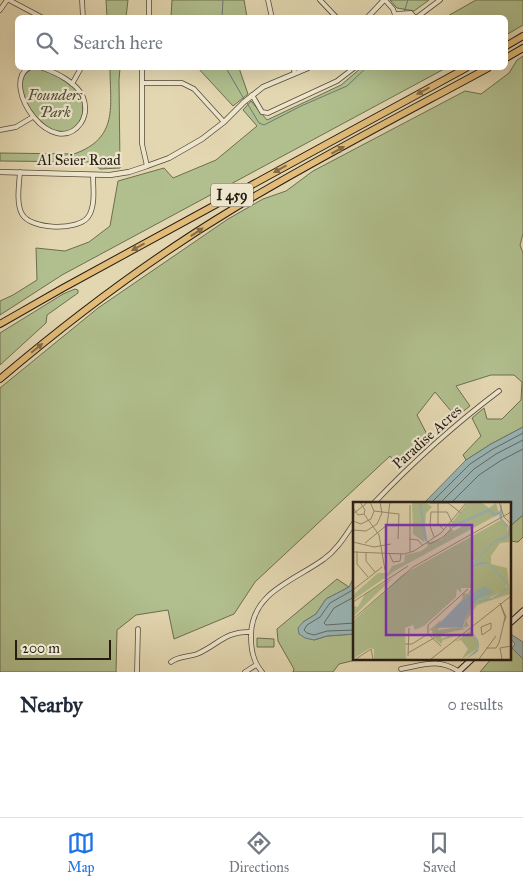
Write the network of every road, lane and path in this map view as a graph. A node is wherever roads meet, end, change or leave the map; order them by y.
1 (8, 0) edge
2 (82, 0) edge
3 (149, 0) edge
4 (268, 0) edge
5 (320, 0) edge
6 (384, 0) edge
7 (440, 0) edge
8 (0, 10) edge
9 (37, 15) edge
10 (84, 15) edge
11 (149, 15) edge
12 (271, 15) edge
13 (334, 15) edge
14 (370, 15) edge
15 (395, 15) edge
16 (398, 15) edge
17 (412, 15) edge
18 (420, 15) edge
19 (523, 36) edge
20 (508, 45) edge
21 (523, 48) edge
22 (508, 57) edge
23 (24, 70) edge
24 (48, 70) edge
25 (80, 70) edge
26 (142, 70) edge
27 (294, 70) edge
28 (303, 70) edge
29 (351, 70) edge
30 (462, 70) edge
31 (484, 70) edge
32 (295, 73) junction
33 (16, 79) dead end
34 (142, 83) junction
35 (72, 84) junction
36 (15, 92) dead end
37 (252, 95) junction
38 (31, 118) junction
39 (224, 122) junction
40 (0, 130) edge
41 (148, 166) junction
42 (0, 172) edge
43 (20, 172) junction
44 (93, 175) junction
45 (0, 324) edge
46 (0, 379) edge
47 (499, 391) dead end
48 (375, 502) edge
49 (353, 525) edge
50 (523, 611) edge
51 (511, 623) edge
52 (138, 629) dead end
53 (251, 632) junction
54 (470, 660) edge
55 (171, 662) dead end
56 (256, 665) junction
57 (401, 669) dead end
58 (137, 672) edge
59 (245, 672) edge
60 (262, 672) edge
61 (458, 672) edge

1 - 8 street
1 - 9 street
2 - 10 street
3 - 11 street
4 - 12 street
5 - 13 street
6 - 14 street
6 - 15 street
7 - 18 street
16 - 17 street
19 - 20 highway
21 - 22 highway
23 - 33 street
24 - 35 street
25 - 35 street
26 - 34 street
27 - 32 street
28 - 32 street, Al Seier Road
29 - 37 street
30 -> 45 highway, I 459
46 -> 31 highway, I 459
32 - 37 street, Al Seier Road
34 - 39 street
34 - 41 street
35 - 38 street
36 - 38 street
37 - 39 street, Al Seier Road
38 - 40 street
39 - 41 street, Al Seier Road
41 - 44 street, Al Seier Road
42 - 43 street, Al Seier Road
43 - 44 street, Al Seier Road
43 - 44 street
47 - 48 street, Paradise Acres
49 - 53 street
50 - 51 main road
52 - 58 street
53 - 55 street
53 - 56 street
54 - 61 main road
56 - 59 street
56 - 60 street
57 - 61 street

